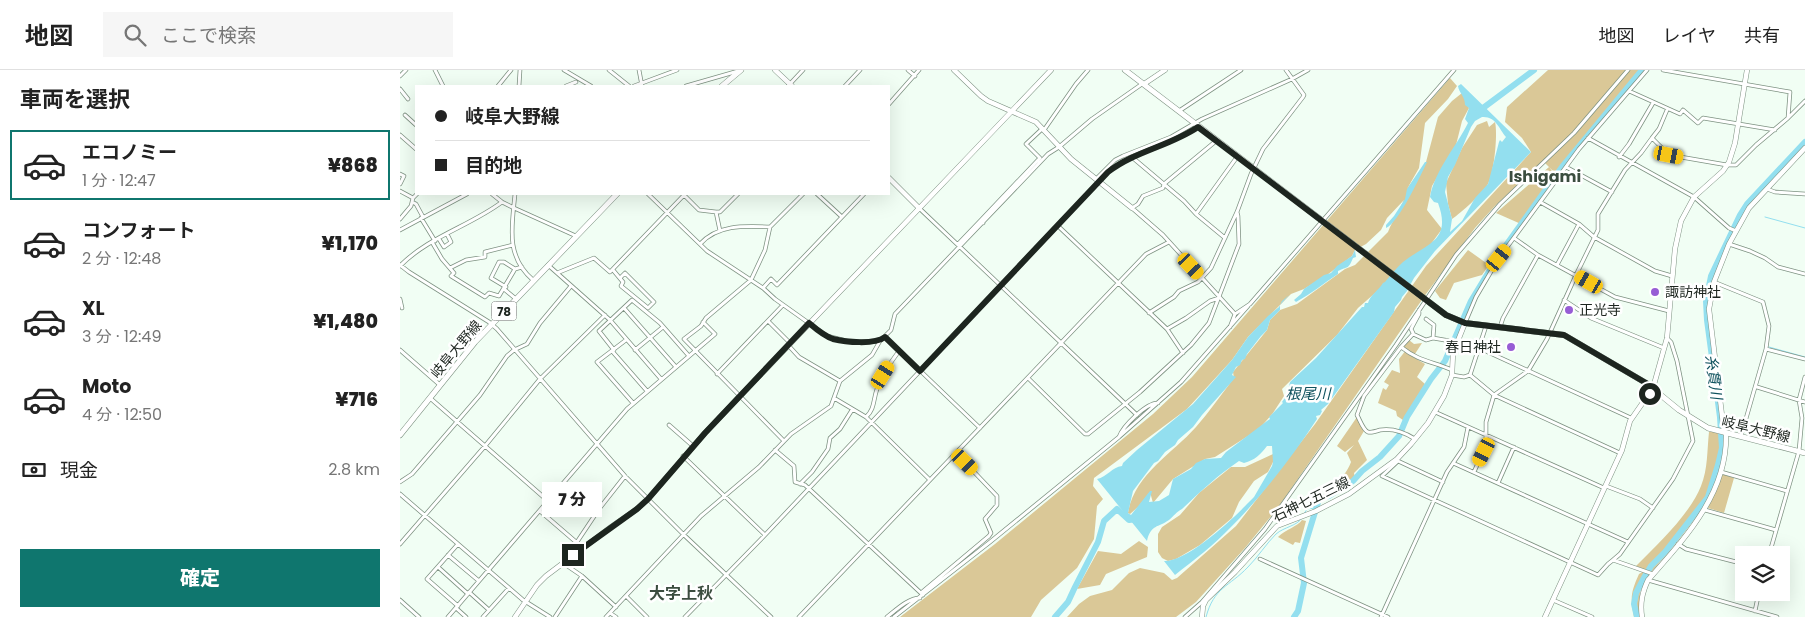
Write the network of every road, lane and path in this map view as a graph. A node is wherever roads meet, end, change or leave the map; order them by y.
1 (406, 70) edge
2 (435, 70) edge
3 (511, 70) edge
4 (520, 70) edge
5 (564, 70) edge
6 (609, 70) edge
7 (638, 70) edge
8 (677, 70) edge
9 (740, 70) edge
10 (775, 70) edge
11 (803, 70) edge
12 (860, 70) edge
13 (908, 70) edge
14 (919, 70) edge
15 (1051, 70) edge
16 (1088, 70) edge
17 (1125, 70) edge
18 (1165, 70) edge
19 (1241, 70) edge
20 (1286, 70) edge
21 (1308, 70) edge
22 (1454, 70) edge
23 (1628, 70) edge
24 (1647, 70) edge
25 (1664, 70) edge
26 (1747, 70) edge
27 (955, 71) edge
28 (400, 76) edge
29 (719, 76) junction
30 (915, 76) junction
31 (1292, 79) junction
32 (576, 82) dead end
33 (724, 84) edge
34 (1144, 84) junction
35 (1745, 84) junction
36 (442, 85) edge
37 (499, 85) edge
38 (519, 85) edge
39 (568, 85) edge
40 (589, 85) edge
41 (628, 85) edge
42 (642, 85) edge
43 (689, 85) edge
44 (789, 85) edge
45 (791, 85) edge
46 (846, 85) edge
47 (400, 89) edge
48 (1629, 91) junction
49 (408, 98) dead end
50 (1805, 101) edge
51 (890, 103) edge
52 (1653, 103) junction
53 (1667, 110) junction
54 (1012, 111) junction
55 (1178, 111) junction
56 (405, 115) dead end
57 (1788, 118) junction
58 (415, 125) edge
59 (1196, 125) junction
60 (1738, 125) junction
61 (1043, 129) junction
62 (1776, 130) junction
63 (400, 135) edge
64 (1588, 138) junction
65 (1652, 138) junction
66 (1216, 141) junction
67 (1059, 147) junction
68 (415, 148) edge
69 (1805, 148) edge
70 (1237, 156) junction
71 (1619, 156) junction
72 (1132, 158) junction
73 (1039, 161) junction
74 (1630, 162) junction
75 (1727, 165) junction
76 (1566, 167) junction
77 (1253, 169) junction
78 (400, 174) edge
79 (890, 179) edge
80 (1098, 181) junction
81 (400, 184) edge
82 (1164, 184) junction
83 (1767, 189) junction
84 (400, 190) edge
85 (1612, 192) junction
86 (1805, 194) edge
87 (416, 195) edge
88 (465, 195) edge
89 (493, 195) edge
90 (515, 195) edge
91 (615, 195) edge
92 (649, 195) edge
93 (684, 195) edge
94 (686, 195) edge
95 (737, 195) edge
96 (802, 195) edge
97 (818, 195) edge
98 (863, 195) edge
99 (1694, 197) junction
100 (413, 200) junction
101 (502, 202) junction
102 (1540, 202) junction
103 (514, 208) junction
104 (919, 208) junction
105 (1132, 208) junction
106 (667, 212) junction
107 (716, 212) junction
108 (1237, 212) junction
109 (1196, 214) junction
110 (842, 217) junction
111 (422, 218) junction
112 (400, 219) edge
113 (1323, 222) junction
114 (1579, 224) junction
115 (1058, 226) junction
116 (770, 227) junction
117 (400, 230) edge
118 (1734, 230) junction
119 (720, 231) junction
120 (446, 234) junction
121 (576, 236) junction
122 (1225, 238) junction
123 (1514, 238) junction
124 (1594, 238) junction
125 (435, 241) junction
126 (1169, 242) junction
127 (700, 244) junction
128 (1729, 244) junction
129 (513, 245) junction
130 (959, 246) junction
131 (1538, 255) junction
132 (400, 265) edge
133 (548, 265) junction
134 (1557, 265) junction
135 (522, 267) junction
136 (450, 268) junction
137 (515, 270) junction
138 (613, 270) junction
139 (557, 273) junction
140 (1805, 274) edge
141 (1576, 275) junction
142 (1672, 276) junction
143 (620, 278) junction
144 (1202, 278) junction
145 (534, 280) junction
146 (751, 280) junction
147 (1714, 282) junction
148 (1118, 283) junction
149 (571, 286) junction
150 (1000, 286) junction
151 (505, 288) junction
152 (763, 288) junction
153 (1220, 297) junction
154 (400, 299) edge
155 (516, 299) junction
156 (1424, 299) junction
157 (1564, 300) junction
158 (1250, 304) junction
159 (783, 305) junction
160 (402, 308) dead end
161 (624, 308) junction
162 (1419, 310) junction
163 (1669, 311) junction
164 (1149, 313) junction
165 (1235, 314) junction
166 (605, 315) junction
167 (1426, 319) dead end
168 (610, 320) junction
169 (768, 321) junction
170 (703, 322) junction
171 (1462, 322) junction
172 (809, 323) junction
173 (492, 324) junction
174 (1486, 326) junction
175 (663, 327) junction
176 (1230, 327) junction
177 (1500, 327) junction
178 (1167, 329) junction
179 (1550, 332) junction
180 (1413, 334) junction
181 (885, 337) junction
182 (650, 338) junction
183 (1433, 338) junction
184 (1667, 338) junction
185 (626, 340) junction
186 (880, 341) junction
187 (1454, 342) junction
188 (1061, 343) junction
189 (789, 344) junction
190 (1401, 347) junction
191 (1479, 348) junction
192 (1664, 348) junction
193 (1766, 349) junction
194 (400, 350) edge
195 (514, 350) junction
196 (613, 350) junction
197 (636, 350) junction
198 (695, 351) junction
199 (899, 351) junction
200 (1183, 353) junction
201 (689, 356) junction
202 (1805, 359) edge
203 (676, 367) junction
204 (920, 371) junction
205 (1528, 371) junction
206 (1452, 373) junction
207 (717, 374) junction
208 (1470, 375) junction
209 (1805, 377) edge
210 (1027, 378) junction
211 (540, 379) junction
212 (661, 380) junction
213 (840, 381) junction
214 (440, 385) junction
215 (1756, 387) junction
216 (1653, 388) junction
217 (647, 391) junction
218 (1494, 395) junction
219 (740, 396) junction
220 (429, 398) junction
221 (834, 398) junction
222 (1799, 400) junction
223 (1805, 402) edge
224 (633, 403) junction
225 (1124, 404) junction
226 (1158, 404) junction
227 (852, 410) junction
228 (1435, 412) junction
229 (1137, 415) junction
230 (1688, 416) junction
231 (866, 418) junction
232 (1631, 418) junction
233 (456, 422) junction
234 (871, 422) junction
235 (669, 425) dead end
236 (1468, 427) junction
237 (980, 428) junction
238 (1725, 433) junction
239 (1486, 434) junction
240 (400, 436) edge
241 (1741, 436) junction
242 (1119, 437) junction
243 (1415, 440) junction
244 (784, 441) junction
245 (597, 444) junction
246 (485, 446) junction
247 (692, 446) junction
248 (1514, 446) junction
249 (775, 450) junction
250 (1799, 451) junction
251 (956, 453) junction
252 (1620, 453) junction
253 (1805, 453) edge
254 (684, 456) junction
255 (1398, 460) junction
256 (1453, 462) junction
257 (1474, 472) junction
258 (1721, 472) junction
259 (626, 476) junction
260 (930, 480) junction
261 (400, 482) edge
262 (1443, 482) junction
263 (1498, 483) junction
264 (800, 484) junction
265 (1605, 486) junction
266 (809, 488) junction
267 (1787, 492) junction
268 (400, 494) edge
269 (725, 496) junction
270 (648, 499) junction
271 (1434, 500) junction
272 (548, 501) junction
273 (1653, 508) junction
274 (1705, 510) junction
275 (540, 511) junction
276 (425, 516) junction
277 (1588, 524) junction
278 (1776, 530) junction
279 (684, 535) junction
280 (765, 535) junction
281 (577, 542) junction
282 (1628, 542) junction
283 (400, 544) edge
284 (458, 544) junction
285 (1678, 544) junction
286 (868, 545) junction
287 (1772, 546) edge
288 (583, 548) junction
289 (448, 555) junction
290 (1260, 559) dead end
291 (1613, 560) junction
292 (1570, 562) junction
293 (1735, 562) edge
294 (563, 563) junction
295 (438, 567) junction
296 (488, 570) junction
297 (1651, 574) junction
298 (726, 575) junction
299 (582, 576) junction
300 (1648, 580) junction
301 (479, 582) junction
302 (509, 588) junction
303 (469, 593) junction
304 (922, 594) junction
305 (626, 596) junction
306 (920, 598) junction
307 (400, 600) edge
308 (1553, 600) junction
309 (1757, 601) edge
310 (525, 602) junction
311 (457, 607) junction
312 (616, 607) junction
313 (490, 610) junction
314 (1755, 611) junction
315 (544, 612) junction
316 (610, 613) junction
317 (642, 615) edge
318 (1382, 616) edge
319 (419, 617) edge
320 (448, 617) edge
321 (466, 617) edge
322 (483, 617) edge
323 (515, 617) edge
324 (540, 617) edge
325 (550, 617) edge
326 (555, 617) edge
327 (606, 617) edge
328 (616, 617) edge
329 (647, 617) edge
330 (685, 617) edge
331 (771, 617) edge
332 (799, 617) edge
333 (886, 617) edge
334 (894, 617) edge
335 (1185, 617) edge
336 (1202, 617) edge
337 (1388, 617) edge
338 (1545, 617) edge
339 (1592, 617) edge
340 (1642, 617) edge
341 (1777, 617) edge

1 - 28 street
2 - 36 street
3 - 37 street
4 - 38 street
5 - 40 street
6 - 41 street
7 - 42 street
8 - 42 street
9 - 29 street
9 - 33 main road
10 - 44 street
11 - 45 street
12 - 46 street
13 - 30 street
14 - 30 street
15 - 54 street
16 - 61 street
17 - 34 main road, 岐阜大野線
18 - 34 street
19 - 55 street
20 - 31 street
21 - 31 street
22 - 113 street
23 - 156 street
24 - 48 street
25 - 35 street
26 - 35 street
27 - 54 street
29 - 33 street
29 - 43 street
30 - 51 street
31 - 59 street
31 - 77 street
32 - 39 street
34 - 55 main road, 岐阜大野線
34 - 67 street
35 - 57 street
35 - 60 street
47 - 49 street
48 - 52 street
48 - 64 street
50 - 57 street
52 - 53 street
52 - 71 street
53 - 60 street
53 - 65 street
54 - 61 street
54 - 104 street
55 - 59 main road, 岐阜大野線
56 - 58 street
57 - 62 street
59 - 66 main road, 岐阜大野線
59 - 72 street
59 - 80 street
60 - 62 street
60 - 75 street
61 - 67 street
61 - 73 street
62 - 75 street
63 - 68 street
64 - 71 street
64 - 76 street
65 - 74 street
65 - 75 street
66 - 70 main road, 岐阜大野線
66 - 82 street
67 - 73 street
67 - 80 street
69 - 83 street
70 - 77 main road, 岐阜大野線
70 - 109 street
71 - 74 street
72 - 80 street
72 - 82 street
73 - 130 street
74 - 85 street
74 - 99 street
75 - 99 street
76 - 85 street
76 - 102 street
77 - 108 street
77 - 113 main road, 岐阜大野線
78 - 81 street
79 - 104 street
80 - 105 street
80 - 115 street
82 - 105 street
82 - 109 street
83 - 86 street
83 - 118 street
84 - 100 street
85 - 124 street
87 - 100 street
88 - 111 street
89 - 101 street
90 - 103 street
91 - 121 main road, 岐阜大野線 / 78
92 - 106 street
93 - 106 street
94 - 107 street
95 - 107 street
96 - 116 street
97 - 110 street
98 - 110 street
99 - 118 street
99 - 142 street
100 - 111 street
100 - 112 street
101 - 103 street
101 - 120 street
102 - 114 street
102 - 123 street
103 - 121 street
103 - 129 street
104 - 130 street
104 - 172 street
105 - 126 street
106 - 127 street
106 - 138 street
107 - 119 street
108 - 122 street
108 - 153 street
109 - 122 street
110 - 152 street
111 - 117 street
111 - 125 street
113 - 156 main road, 岐阜大野線
113 - 158 street
114 - 124 street
114 - 134 street
115 - 148 street
115 - 150 street
116 - 119 street
116 - 146 street
118 - 128 street
119 - 127 street
120 - 125 street
120 - 125 street
121 - 133 main road, 岐阜大野線 / 78
122 - 144 street
123 - 131 street
123 - 171 street
124 - 141 street
124 - 142 street
125 - 132 street
125 - 136 street
126 - 144 street
126 - 148 street
127 - 146 street
128 - 140 street
128 - 147 street
129 - 135 street
129 - 136 street
130 - 150 street
130 - 181 street
131 - 134 street
131 - 177 street
132 - 173 street
133 - 139 street
133 - 145 main road, 岐阜大野線 / 78
134 - 141 street
135 - 137 street
135 - 145 street
136 - 151 street
137 - 151 street
137 - 151 street
138 - 139 street
138 - 143 street
139 - 149 street
141 - 157 street
141 - 163 street
142 - 163 street
143 - 143 street
144 - 153 street
144 - 164 street
145 - 155 main road, 岐阜大野線 / 78
146 - 152 street
146 - 170 street
147 - 193 street
147 - 238 street
148 - 164 street
148 - 188 street
149 - 166 street
149 - 195 street
150 - 188 street
150 - 204 street
151 - 155 street
152 - 159 street
153 - 165 street
153 - 178 street
153 - 200 street
154 - 160 street
155 - 173 main road, 岐阜大野線 / 78
156 - 162 street
156 - 171 main road, 岐阜大野線
157 - 179 street
157 - 192 street
158 - 165 street
158 - 176 street
159 - 169 street
159 - 172 street
161 - 168 street
161 - 175 street
161 - 182 street
162 - 180 street
162 - 335 street
163 - 184 street
164 - 178 street
165 - 176 street
166 - 168 street
166 - 211 street
167 - 183 street
168 - 185 street
168 - 196 street
169 - 189 street
169 - 207 street
170 - 198 street
170 - 198 street
171 - 174 main road, 岐阜大野線
171 - 187 street, 石神七五三線
172 - 186 street
172 - 189 street
173 - 195 street
173 - 214 main road, 岐阜大野線 / 78
174 - 177 main road, 岐阜大野線
174 - 191 street
175 - 182 street
175 - 201 street
176 - 226 street
177 - 179 main road, 岐阜大野線
178 - 200 street
179 - 205 street
179 - 216 main road, 岐阜大野線
180 - 183 street
180 - 190 street
181 - 186 street
181 - 199 street
182 - 197 street
182 - 203 street
183 - 187 street
184 - 192 street
184 - 230 street
185 - 196 street
185 - 197 street
186 - 213 street
187 - 206 street, 石神七五三線
188 - 210 street
188 - 225 street
189 - 213 street
189 - 219 street
190 - 206 street
190 - 243 street
191 - 205 street
191 - 208 street
192 - 216 street
193 - 202 street
193 - 215 street
194 - 214 street
195 - 211 street
195 - 233 street
196 - 217 street
196 - 224 street
197 - 212 street
198 - 201 street
198 - 207 street
199 - 204 street
199 - 231 street
200 - 225 street
201 - 203 street
203 - 212 street
204 - 234 street
204 - 237 street
205 - 218 street
205 - 232 street
206 - 208 street
206 - 228 street, 石神七五三線
207 - 219 street
208 - 218 street
209 - 222 street
210 - 225 street
210 - 237 street
211 - 245 street
211 - 246 street
212 - 217 street
213 - 221 street
214 - 220 main road, 岐阜大野線 / 78
215 - 222 street
215 - 241 street
216 - 230 main road, 岐阜大野線
216 - 232 street
217 - 224 street
218 - 239 street
218 - 252 street
219 - 244 street
219 - 247 street
220 - 233 street
220 - 240 main road, 岐阜大野線 / 78
221 - 227 street
221 - 244 street
222 - 223 street
222 - 250 street
224 - 245 street
225 - 229 street
226 - 229 street
226 - 242 street
227 - 231 street
227 - 264 street
228 - 236 street
228 - 243 street, 石神七五三線
229 - 242 street
230 - 238 main road, 岐阜大野線
230 - 273 street
231 - 234 street
232 - 252 street
233 - 246 street
233 - 261 street
234 - 260 street
234 - 266 street
235 - 247 street
236 - 239 street
236 - 256 street
237 - 251 street
238 - 241 main road, 岐阜大野線
238 - 258 street
239 - 248 street
239 - 257 street
241 - 250 main road, 岐阜大野線
242 - 304 street
243 - 255 street, 石神七五三線
244 - 249 street
245 - 259 street
245 - 272 street
246 - 272 street
246 - 276 street
247 - 254 street
248 - 263 street
248 - 265 street
249 - 264 street
249 - 269 street
250 - 253 main road, 岐阜大野線
250 - 267 street
251 - 260 street
251 - 304 street
252 - 265 street
254 - 269 street
254 - 270 street
255 - 262 street
255 - 271 street
255 - 336 street, 石神七五三線
256 - 257 street
256 - 262 street
257 - 263 street
258 - 267 street
258 - 274 street
259 - 270 street
259 - 281 street
260 - 286 street
262 - 271 street
263 - 277 street
264 - 266 street
265 - 273 street
265 - 277 street
266 - 280 street
266 - 286 street
267 - 278 street
268 - 276 street
269 - 279 street
269 - 280 street
270 - 279 street
270 - 288 street
271 - 292 street
271 - 318 street
272 - 275 street
273 - 282 street
274 - 278 street
274 - 285 street
275 - 281 street
275 - 296 street
276 - 283 street
276 - 284 street
277 - 282 street
277 - 292 street
278 - 287 street
279 - 298 street
279 - 305 street
280 - 298 street
281 - 288 street
282 - 291 street
284 - 289 street
284 - 296 street
285 - 293 street
285 - 297 street
286 - 304 street
286 - 332 street
288 - 294 street
289 - 295 street
289 - 301 street
290 - 318 street
291 - 292 street
291 - 297 street
292 - 308 street
294 - 299 street
294 - 310 street
295 - 303 street
295 - 311 street
296 - 301 street
296 - 302 street
297 - 300 street
298 - 330 street
298 - 331 street
299 - 312 street
299 - 326 street
300 - 314 street
300 - 340 street
301 - 303 street
302 - 310 street
302 - 313 street
303 - 311 street
303 - 313 street
304 - 306 street
305 - 312 street
305 - 317 street
306 - 333 street
306 - 334 street
307 - 319 street
308 - 338 street
308 - 339 street
309 - 314 street
310 - 315 street
310 - 323 street
311 - 320 street
311 - 321 street
312 - 316 street
313 - 322 street
314 - 341 street
315 - 324 street
315 - 325 street
316 - 327 street
316 - 328 street
317 - 329 street
318 - 337 street

